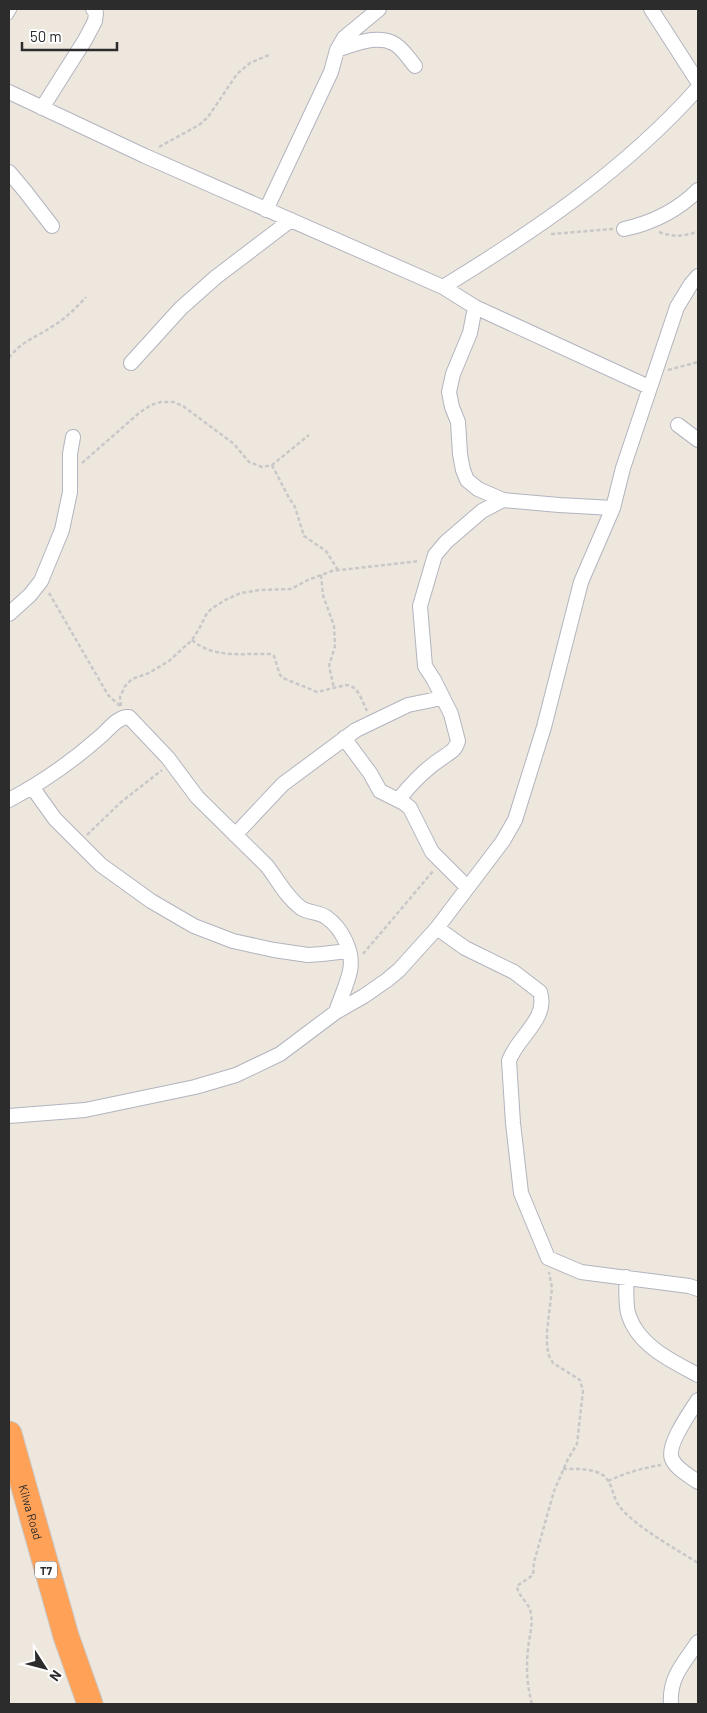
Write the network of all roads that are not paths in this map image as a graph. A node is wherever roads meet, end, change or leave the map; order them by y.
1 (14, 9) edge
2 (94, 9) edge
3 (379, 9) edge
4 (651, 9) edge
5 (9, 16) edge
6 (337, 50) junction
7 (415, 66) dead end
8 (698, 82) edge
9 (698, 88) edge
10 (9, 92) edge
11 (42, 108) junction
12 (9, 172) edge
13 (698, 190) edge
14 (266, 210) junction
15 (291, 220) junction
16 (52, 226) dead end
17 (624, 229) road end
18 (698, 276) edge
19 (443, 287) junction
20 (475, 307) junction
21 (131, 363) dead end
22 (651, 381) junction
23 (678, 425) dead end
24 (72, 437) dead end
25 (698, 440) edge
26 (503, 500) junction
27 (613, 508) junction
28 (9, 614) edge
29 (442, 698) junction
30 (344, 738) junction
31 (32, 788) junction
32 (9, 800) edge
33 (398, 800) junction
34 (235, 835) junction
35 (467, 887) junction
36 (437, 928) junction
37 (348, 950) junction
38 (336, 1012) junction
39 (9, 1116) edge
40 (626, 1277) junction
41 (698, 1289) edge
42 (698, 1375) edge
43 (698, 1400) edge
44 (9, 1434) edge
45 (16, 1480) edge
46 (698, 1482) edge
47 (698, 1642) edge
48 (90, 1704) edge
49 (671, 1704) edge

1 - 5 lane
2 - 11 street
3 - 6 street
4 - 8 street
6 - 7 street
6 - 14 street
9 - 19 street
10 - 11 street
11 - 14 street
12 - 16 street
13 - 17 street
14 - 15 street
15 - 19 street
15 - 21 street
18 - 22 street
19 - 20 street
20 - 22 street
20 - 26 street
22 - 27 street
23 - 25 street
24 - 28 street
26 - 27 street
26 - 29 street
27 - 35 street
29 - 30 street
29 - 33 street
30 - 33 street
30 - 34 street
31 - 32 street
31 - 34 street
31 - 37 street
33 - 35 street
34 - 37 street
35 - 36 street
36 - 38 street
36 - 40 street
37 - 38 street
38 - 39 street
40 - 41 street
40 - 42 street
43 - 46 street
44 - 45 highway, Kilwa Road / T7
45 - 48 highway, Kilwa Road / T7
47 - 49 street

